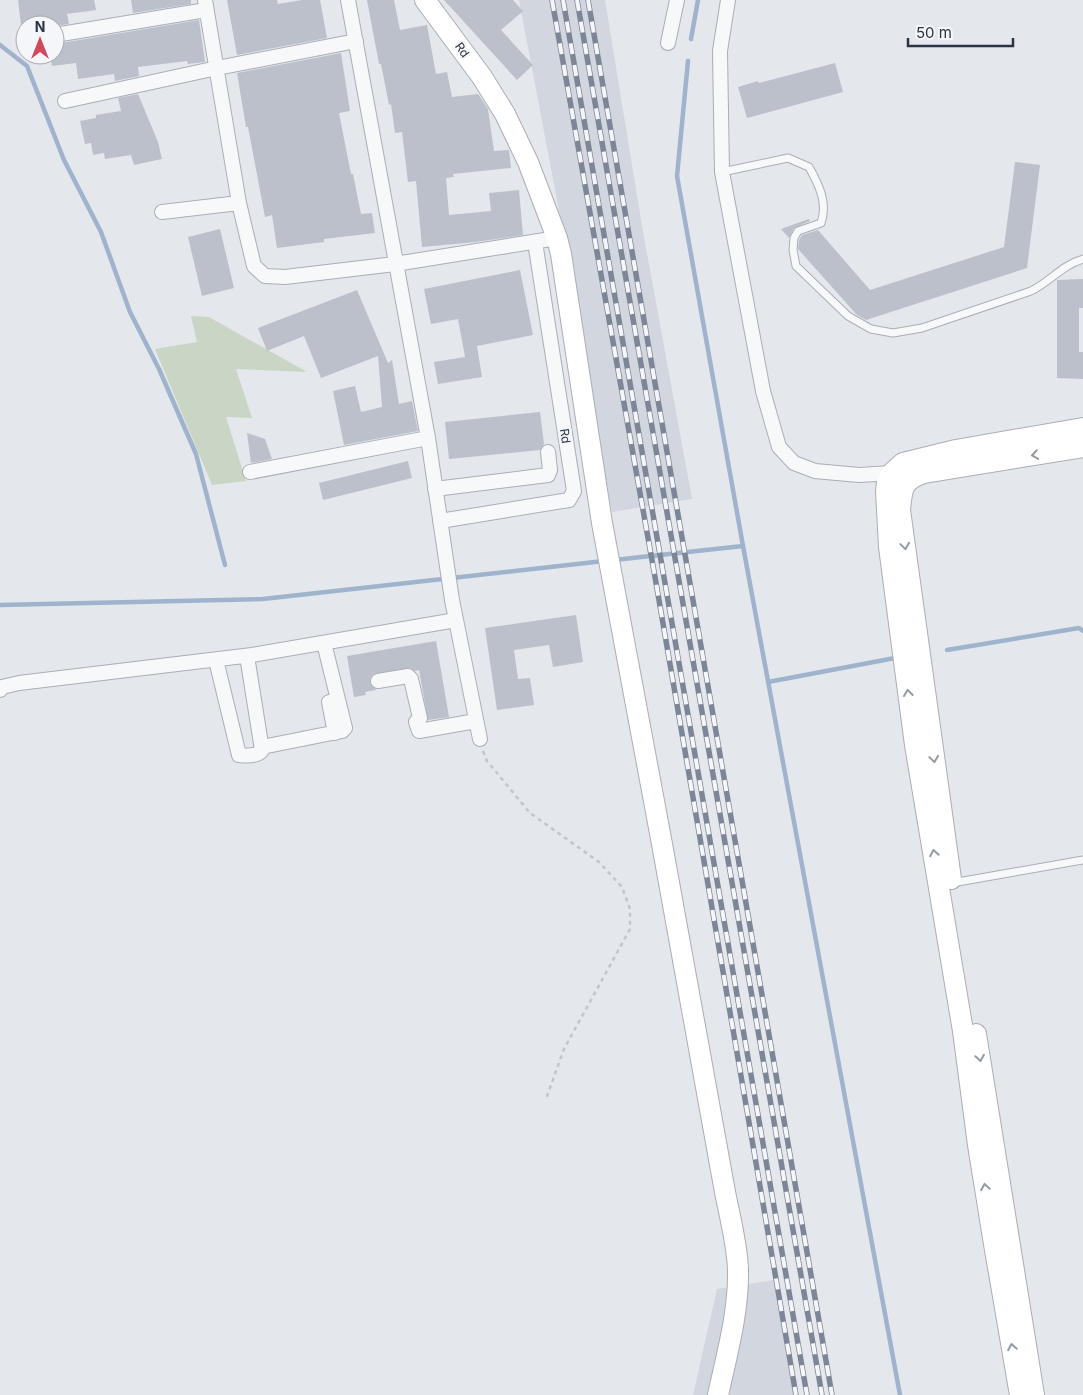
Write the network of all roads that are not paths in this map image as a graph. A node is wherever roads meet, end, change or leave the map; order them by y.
1 (348, 0) edge
2 (425, 0) edge
3 (677, 0) edge
4 (728, 0) edge
5 (206, 5) edge
6 (65, 34) edge
7 (356, 41) junction
8 (668, 44) dead end
9 (217, 68) junction
10 (65, 101) dead end
11 (722, 172) junction
12 (239, 204) junction
13 (162, 212) dead end
14 (557, 238) junction
15 (534, 242) junction
16 (1083, 259) edge
17 (395, 264) junction
18 (1083, 428) edge
19 (428, 438) junction
20 (1083, 447) edge
21 (548, 452) dead end
22 (250, 472) dead end
23 (900, 477) junction
24 (435, 489) junction
25 (440, 521) junction
26 (456, 620) junction
27 (324, 643) junction
28 (246, 656) junction
29 (216, 660) junction
30 (378, 681) dead end
31 (0, 690) edge
32 (329, 702) dead end
33 (476, 721) junction
34 (335, 733) junction
35 (480, 739) road end
36 (262, 747) junction
37 (1083, 860) edge
38 (952, 883) junction
39 (718, 1395) edge
40 (1020, 1395) edge
41 (1034, 1395) edge

1 - 7 street
2 - 14 street, Rd
3 - 8 street
4 - 11 street
5 - 6 street
5 - 9 street
7 - 9 street
7 - 17 street
9 - 10 street
9 - 12 street
11 - 16 lane
11 - 23 street
12 - 13 street
12 - 17 street
14 - 15 street
14 - 39 street, Rd
15 - 17 street
15 - 25 street, Rd
17 - 19 street
18 - 23 street
19 - 22 street
19 - 24 street
20 -> 23 street
21 - 24 street
23 -> 38 street
40 -> 23 street
24 - 25 street
25 - 26 street
26 - 27 street
26 - 33 street
27 - 28 street
27 - 34 street
28 - 29 street
28 - 36 street
29 - 31 street
29 - 36 street
30 - 33 street
32 - 34 street
33 - 35 street
34 - 36 street
37 - 38 lane
38 -> 41 street

